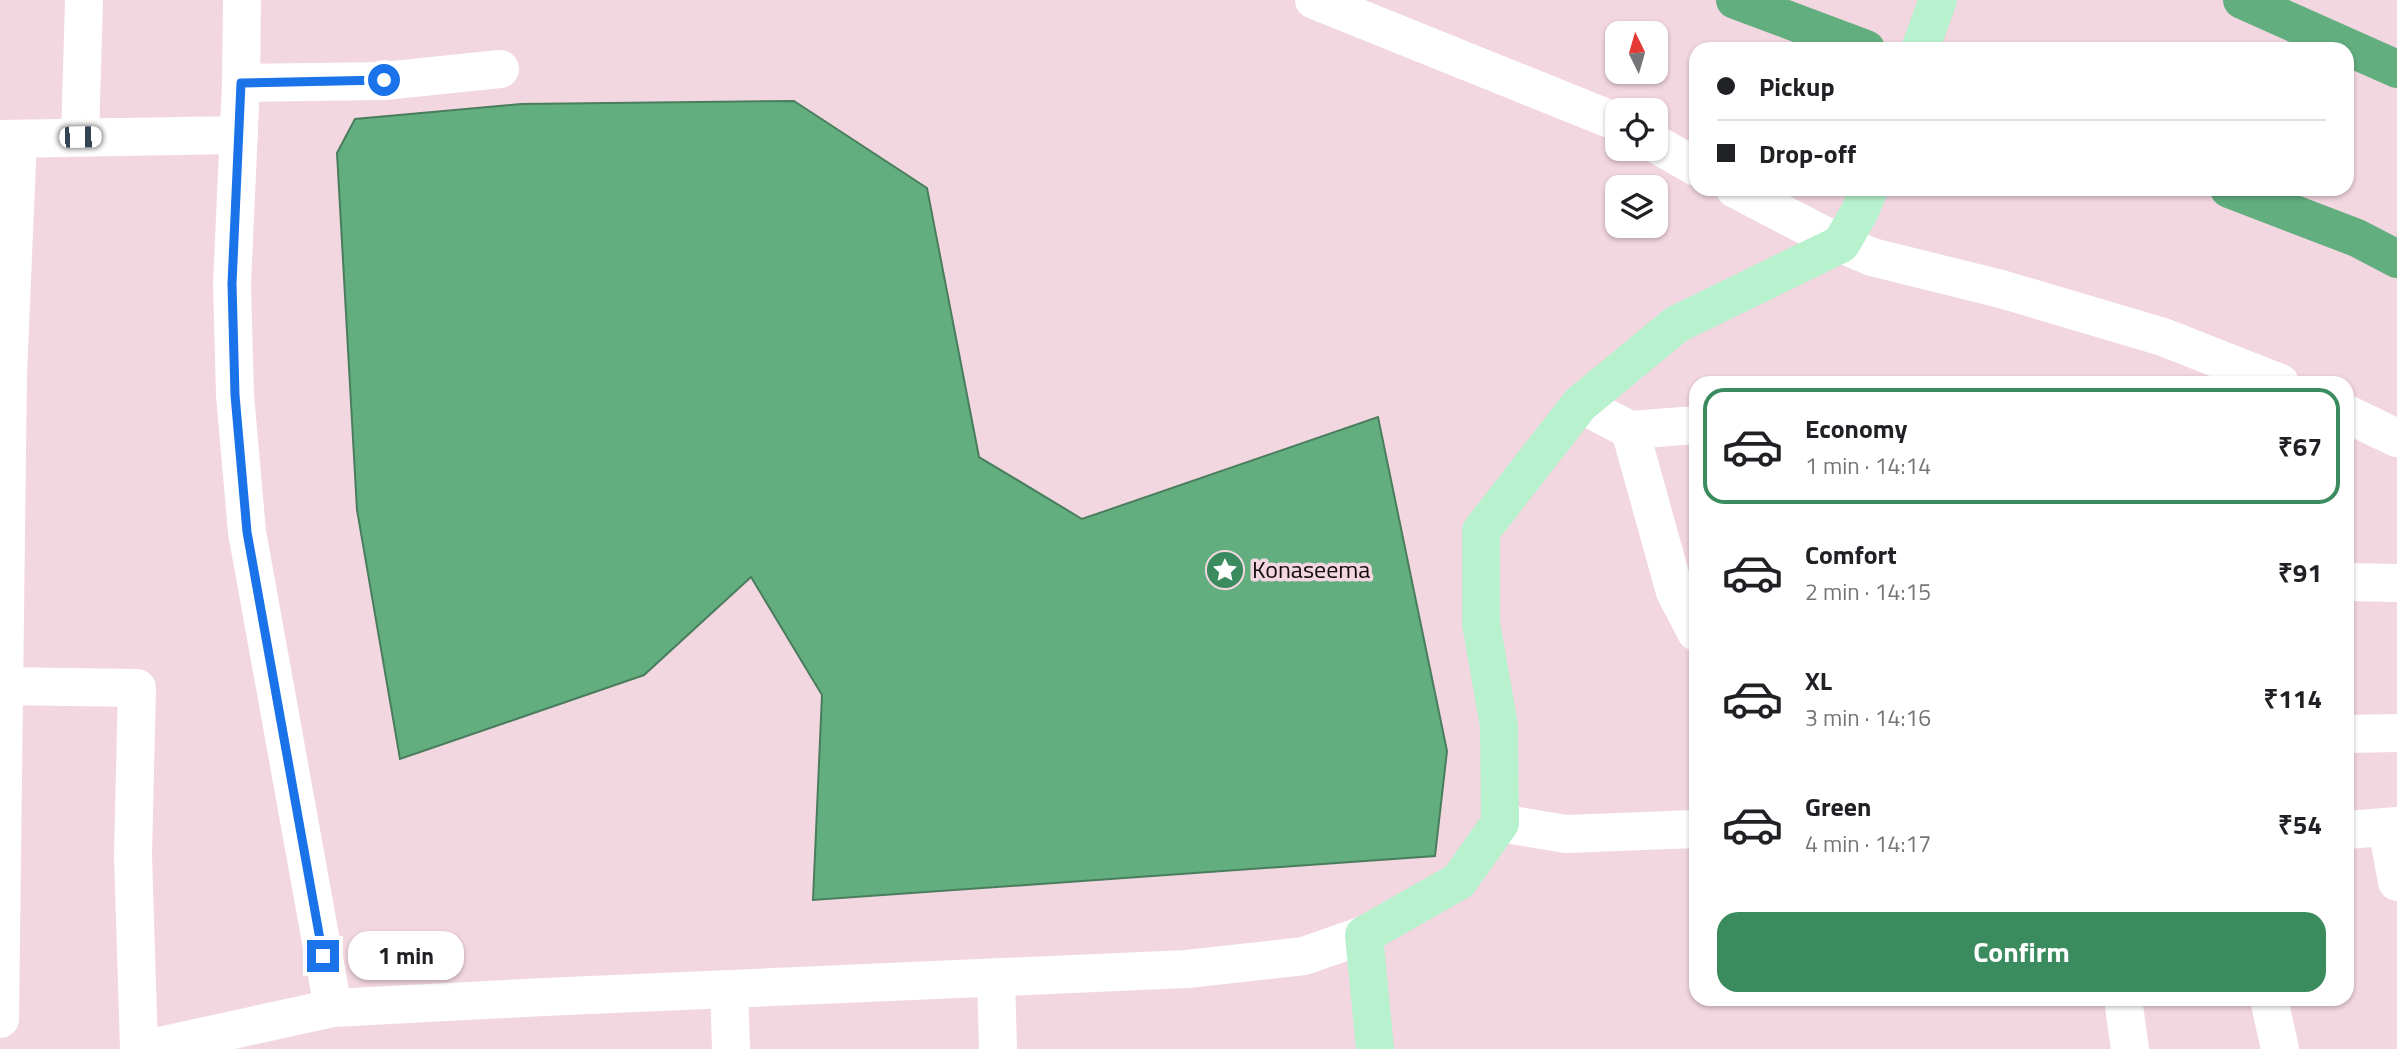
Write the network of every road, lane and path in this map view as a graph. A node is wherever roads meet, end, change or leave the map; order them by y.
1 (84, 0) edge
2 (242, 0) edge
3 (1314, 0) edge
4 (1938, 0) edge
5 (1923, 42) edge
6 (500, 69) dead end
7 (241, 83) junction
8 (1605, 117) edge
9 (239, 135) junction
10 (80, 137) junction
11 (9, 139) edge
12 (1668, 151) edge
13 (1689, 163) edge
14 (1748, 196) edge
15 (1865, 200) edge
16 (1841, 244) junction
17 (2262, 376) edge
18 (1580, 404) junction
19 (2354, 417) edge
20 (1689, 426) edge
21 (1630, 430) junction
22 (2397, 438) edge
23 (2354, 582) edge
24 (2397, 583) edge
25 (1685, 591) edge
26 (1, 686) edge
27 (2397, 733) edge
28 (2354, 734) edge
29 (1500, 823) junction
30 (2392, 827) edge
31 (1689, 829) edge
32 (2354, 830) edge
33 (2397, 882) edge
34 (1364, 935) junction
35 (996, 978) junction
36 (729, 989) junction
37 (2124, 1006) edge
38 (2271, 1006) edge
39 (333, 1008) junction
40 (0, 1019) edge
41 (139, 1049) edge
42 (146, 1049) edge
43 (731, 1049) edge
44 (998, 1049) edge
45 (1375, 1049) edge
46 (2130, 1049) edge
47 (2280, 1049) edge

1 - 10 street
2 - 7 street
3 - 8 street
4 - 5 main road
6 - 7 street
7 - 9 street
9 - 10 street
9 - 39 street
10 - 11 street
11 - 26 street
12 - 13 street
14 - 16 street
15 - 16 main road
16 - 17 street
16 - 18 main road
18 - 21 street
18 - 29 main road
19 - 22 street
20 - 21 street
21 - 25 street
23 - 24 street
26 - 40 street
26 - 41 street
27 - 28 street
29 - 31 street
29 - 34 main road
30 - 32 street
30 - 33 street
34 - 35 street
34 - 45 main road
35 - 36 street
35 - 44 street
36 - 39 street
36 - 43 street
37 - 46 street
38 - 47 street
39 - 42 street

